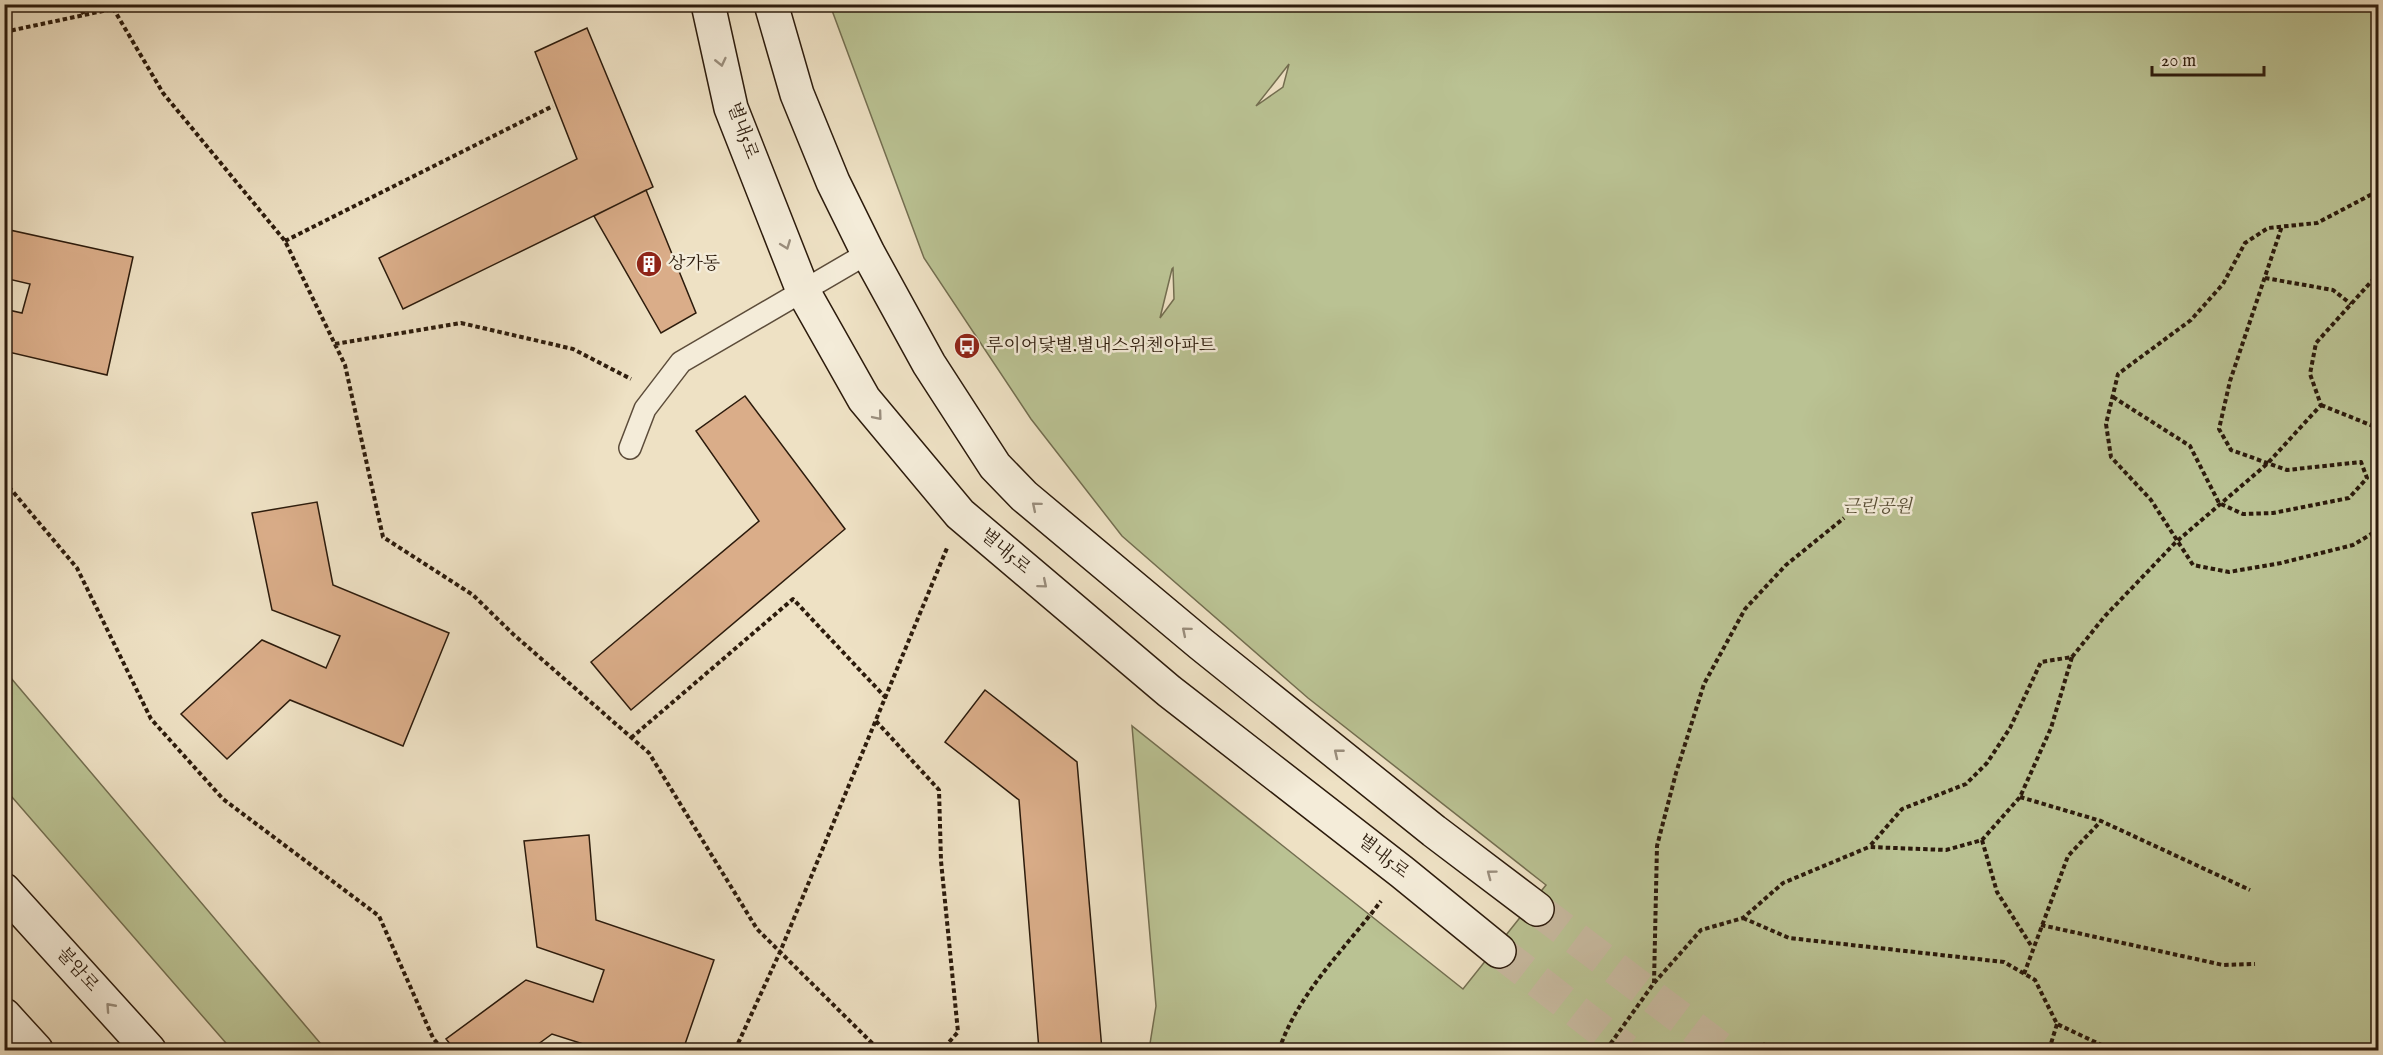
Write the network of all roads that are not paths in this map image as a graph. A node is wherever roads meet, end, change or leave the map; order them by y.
1 (708, 4) edge
2 (771, 4) edge
3 (868, 253) junction
4 (803, 291) junction
5 (630, 448) dead end
6 (4, 890) edge
7 (1537, 909) tunnel mouth
8 (1499, 951) tunnel mouth
9 (4, 1015) edge
10 (36, 1050) edge
11 (149, 1050) edge

1 -> 4 street, 별내5로
2 - 3 street
3 - 4 lane
7 -> 3 street
4 - 5 lane
4 -> 8 street, 별내5로
11 -> 6 street, 불암로
9 - 10 street

